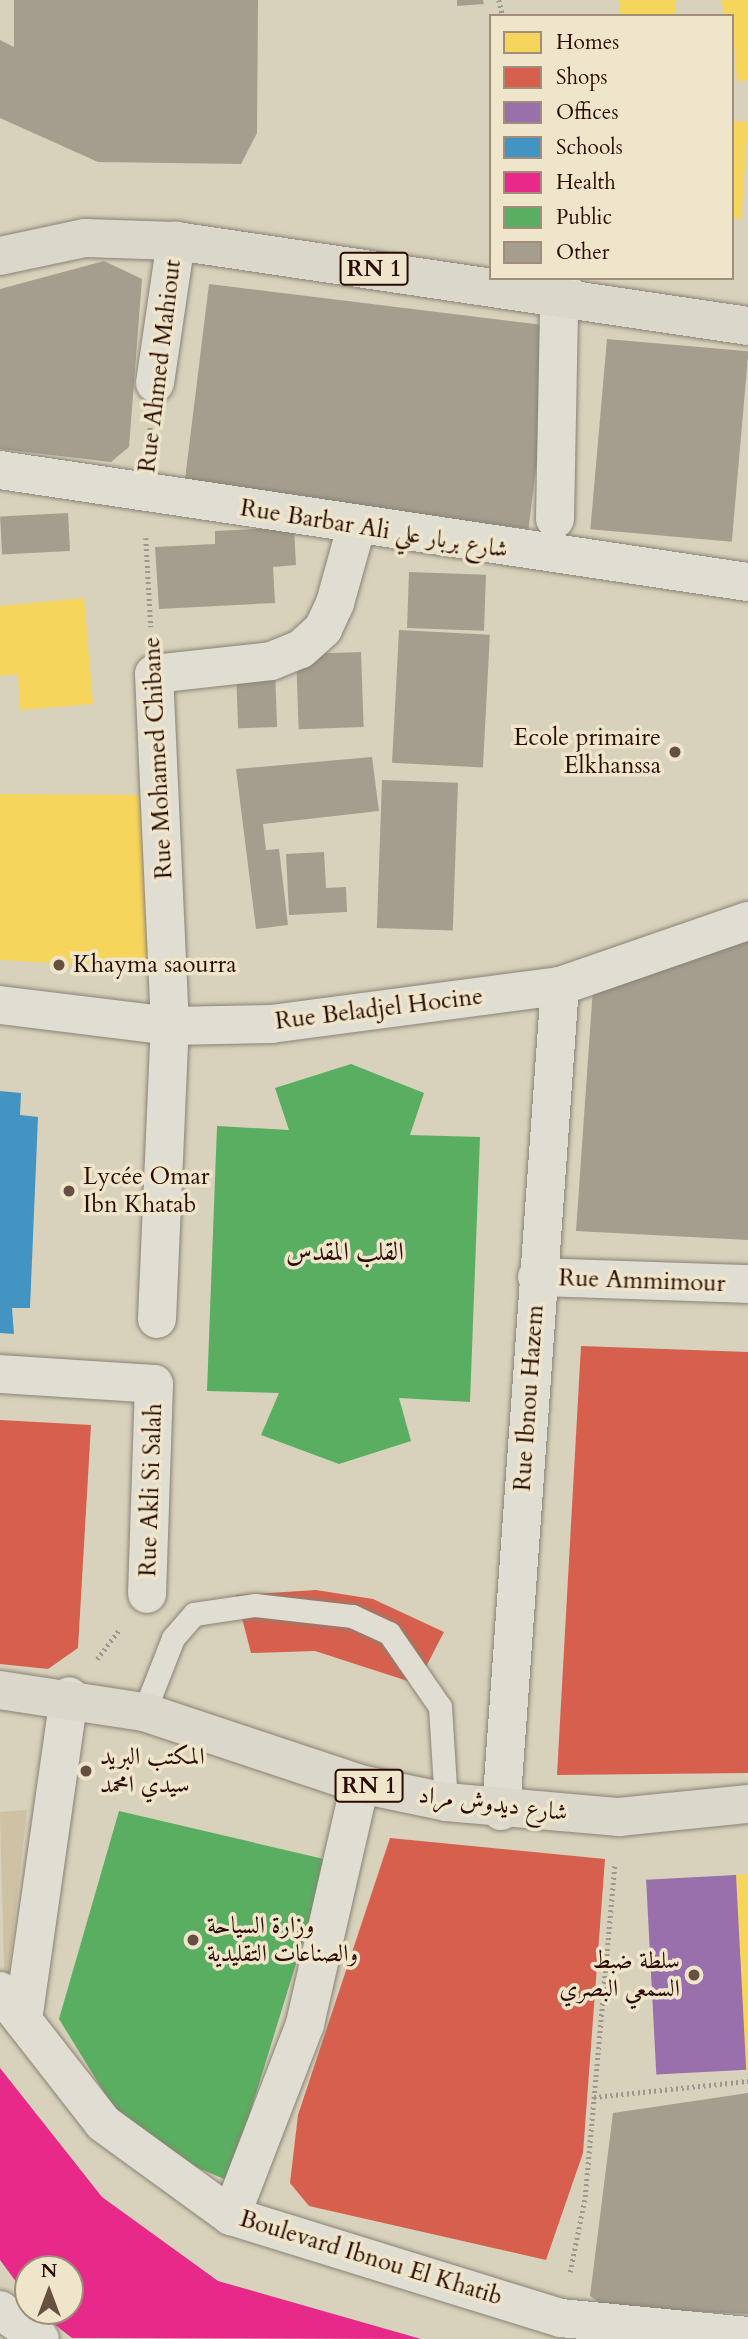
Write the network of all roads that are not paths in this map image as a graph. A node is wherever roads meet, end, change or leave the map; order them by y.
1 (176, 241) junction
2 (0, 256) edge
3 (569, 296) junction
4 (748, 326) edge
5 (155, 383) road end
6 (0, 470) edge
7 (555, 519) dead end
8 (356, 528) junction
9 (748, 582) edge
10 (748, 921) edge
11 (560, 986) junction
12 (0, 1005) edge
13 (170, 1026) junction
14 (537, 1277) junction
15 (748, 1284) edge
16 (157, 1320) dead end
17 (0, 1374) edge
18 (147, 1594) road end
19 (0, 1689) edge
20 (69, 1696) junction
21 (145, 1712) junction
22 (360, 1784) junction
23 (446, 1802) junction
24 (748, 1804) edge
25 (501, 1811) junction
26 (11, 2005) edge
27 (231, 2216) junction
28 (0, 2310) edge
29 (748, 2336) edge
30 (40, 2339) edge

1 - 2 main road, RN 1
1 - 3 main road, RN 1
1 - 5 street, Rue Ahmed Mahiout
3 - 4 main road, RN 1
3 - 7 street
6 - 8 street, Rue Barbar Ali شارع بربار علي
8 - 9 street, Rue Barbar Ali شارع بربار علي
8 - 13 street, Rue Mohamed Chibane
10 - 11 street, Rue Beladjel Hocine
11 - 13 street, Rue Beladjel Hocine
11 - 14 street, Rue Ibnou Hazem
12 - 13 street, Rue Beladjel Hocine
13 - 16 street, Rue Mohamed Chibane
14 - 15 street, Rue Ammimour
14 - 25 street, Rue Ibnou Hazem
17 - 18 street, Rue Akli Si Salah
19 - 20 main road, شارع ديدوش مراد / RN 1
20 - 21 main road, شارع ديدوش مراد / RN 1
20 - 26 street
21 - 22 main road, شارع ديدوش مراد / RN 1
21 - 23 lane
22 - 23 main road, شارع ديدوش مراد / RN 1
22 - 27 street
23 - 25 main road, شارع ديدوش مراد / RN 1
24 - 25 main road, شارع ديدوش مراد / RN 1
26 - 27 street, Boulevard Ibnou El Khatib
27 - 29 street, Boulevard Ibnou El Khatib
28 - 30 street

